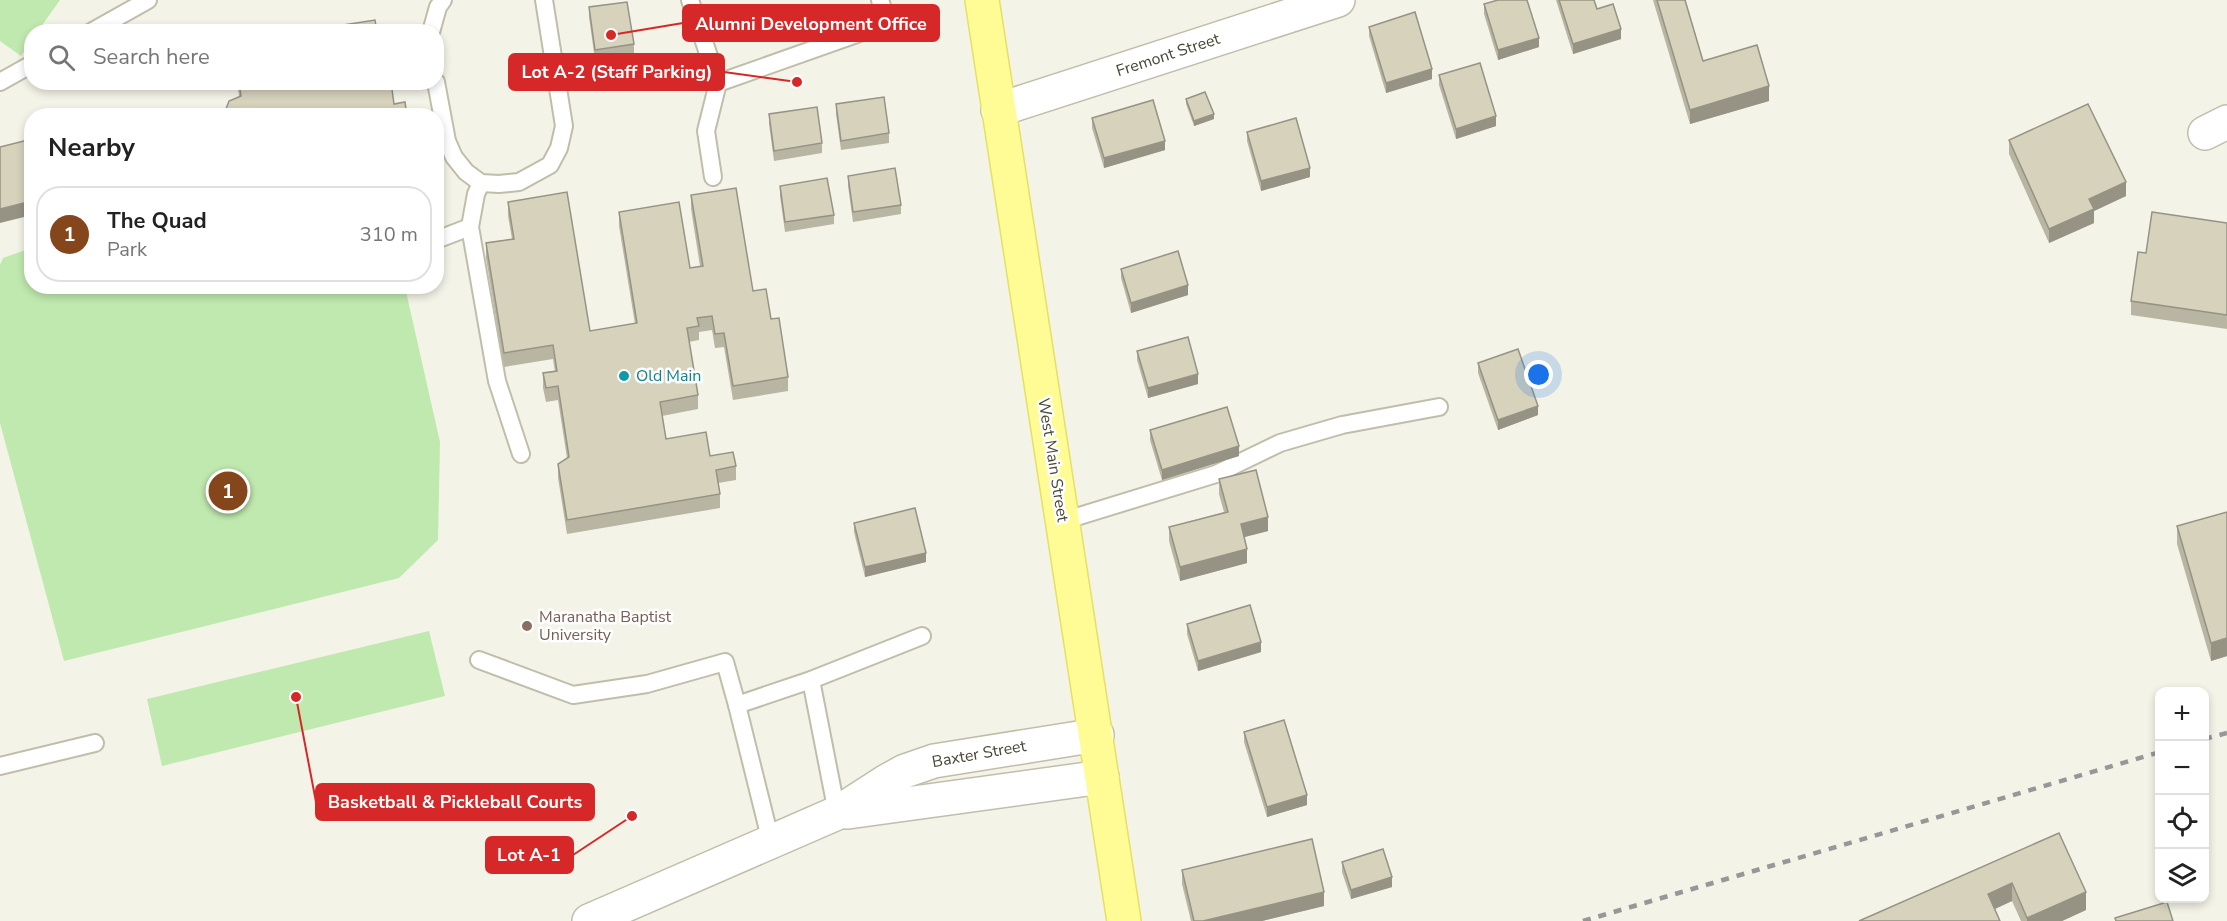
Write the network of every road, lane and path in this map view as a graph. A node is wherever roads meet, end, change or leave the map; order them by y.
1 (148, 0) edge
2 (443, 0) edge
3 (543, 0) edge
4 (690, 0) edge
5 (880, 0) edge
6 (982, 0) edge
7 (1338, 0) edge
8 (105, 24) edge
9 (433, 24) edge
10 (24, 68) edge
11 (0, 82) edge
12 (718, 83) junction
13 (437, 90) edge
14 (441, 108) edge
15 (998, 110) junction
16 (444, 125) edge
17 (713, 177) dead end
18 (481, 183) junction
19 (470, 226) junction
20 (444, 237) edge
21 (1439, 407) dead end
22 (521, 454) dead end
23 (1063, 521) junction
24 (922, 636) dead end
25 (479, 660) dead end
26 (811, 681) junction
27 (737, 705) junction
28 (1097, 735) junction
29 (95, 743) dead end
30 (0, 766) edge
31 (1102, 777) junction
32 (837, 813) junction
33 (771, 842) junction
34 (590, 921) edge
35 (1124, 921) edge

1 - 8 lane
2 - 9 lane
3 - 18 lane
4 - 12 lane
5 - 12 lane
6 - 15 main road, West Main Street
7 - 15 street, Fremont Street
10 - 11 lane
12 - 17 lane
13 - 14 lane
15 - 23 main road, West Main Street
16 - 18 lane
18 - 19 lane
19 - 20 lane
19 - 22 lane
21 - 23 lane
23 - 28 main road, West Main Street
24 - 26 lane
25 - 27 lane
26 - 27 lane
26 - 32 lane
27 - 33 lane
28 - 31 main road, West Main Street
28 - 32 street, Baxter Street
29 - 30 lane
31 - 32 street, Baxter Street
31 - 35 main road, West Main Street
32 - 33 street, Baxter Street
33 - 34 street, Baxter Street

